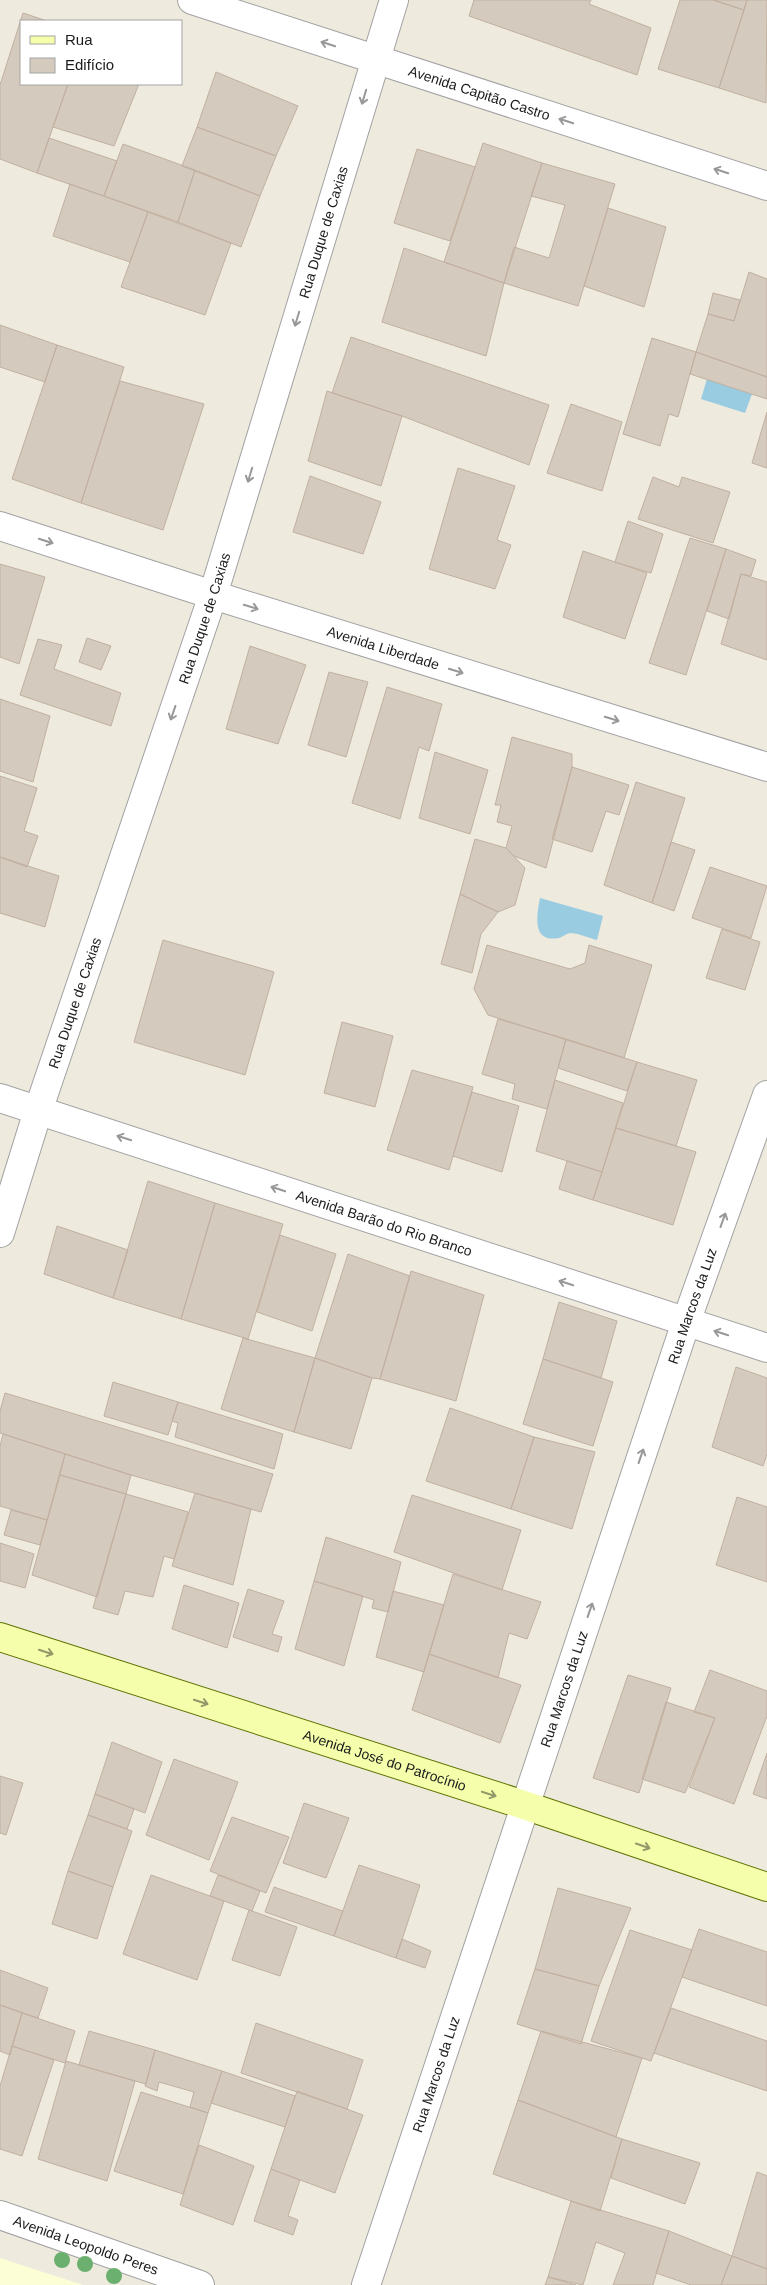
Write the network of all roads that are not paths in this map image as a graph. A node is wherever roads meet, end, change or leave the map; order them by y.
1 (192, 0) edge
2 (394, 0) edge
3 (376, 59) junction
4 (767, 186) edge
5 (0, 526) edge
6 (213, 595) junction
7 (767, 767) edge
8 (767, 1095) edge
9 (0, 1098) edge
10 (38, 1110) junction
11 (0, 1233) edge
12 (686, 1322) junction
13 (767, 1348) edge
14 (0, 1637) edge
15 (524, 1806) junction
16 (767, 1887) edge
17 (0, 2216) edge
18 (200, 2285) edge
19 (366, 2285) edge

3 -> 1 street, Avenida Capitão Castro
2 - 3 street, Rua Duque de Caxias
4 -> 3 street, Avenida Capitão Castro
3 -> 6 street, Rua Duque de Caxias
5 -> 6 street, Avenida Liberdade
6 -> 7 street, Avenida Liberdade
6 -> 10 street, Rua Duque de Caxias
12 -> 8 street, Rua Marcos da Luz
9 - 10 street, Avenida Barão do Rio Branco
10 - 11 street, Rua Duque de Caxias
12 -> 10 street, Avenida Barão do Rio Branco
13 -> 12 street, Avenida Barão do Rio Branco
15 -> 12 street, Rua Marcos da Luz
14 -> 15 street, Avenida José do Patrocínio
15 -> 16 street, Avenida José do Patrocínio
15 - 19 street, Rua Marcos da Luz
17 - 18 street, Avenida Leopoldo Peres

